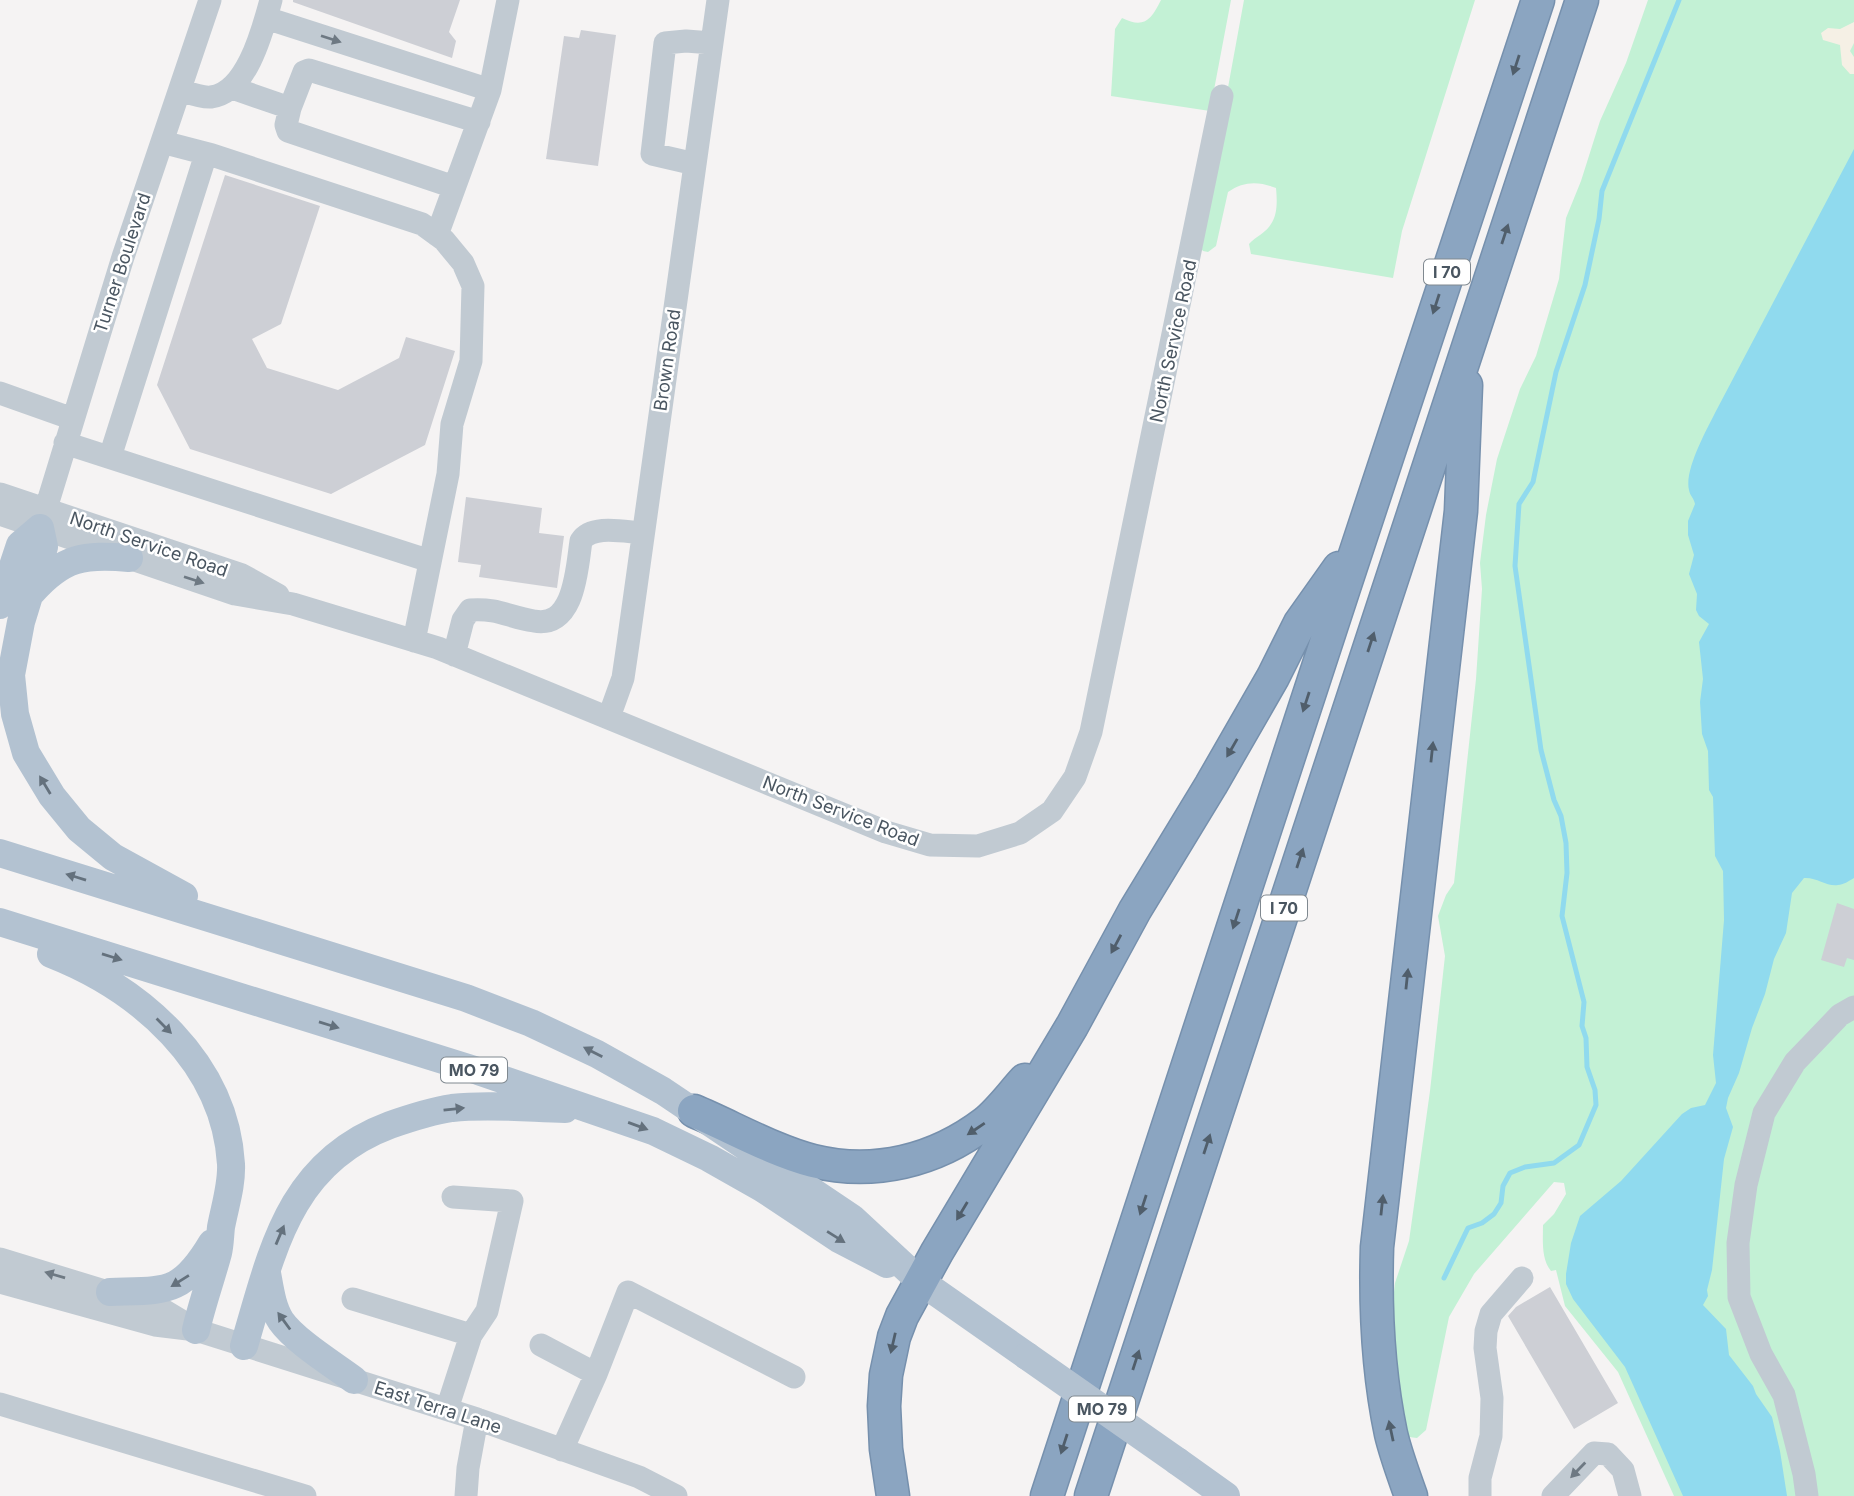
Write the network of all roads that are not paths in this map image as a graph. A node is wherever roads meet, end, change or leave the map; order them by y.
1 (211, 0) edge
2 (508, 0) edge
3 (718, 0) edge
4 (1538, 0) edge
5 (1582, 0) edge
6 (269, 9) edge
7 (712, 43) junction
8 (232, 88) junction
9 (180, 90) junction
10 (491, 90) junction
11 (1222, 96) dead end
12 (290, 108) junction
13 (479, 122) junction
14 (162, 142) junction
15 (206, 154) junction
16 (695, 164) junction
17 (454, 187) junction
18 (437, 235) junction
19 (1468, 345) junction
20 (0, 393) edge
21 (73, 419) junction
22 (65, 443) junction
23 (110, 457) junction
24 (0, 494) edge
25 (0, 514) edge
26 (43, 518) junction
27 (643, 533) junction
28 (1356, 544) junction
29 (0, 552) edge
30 (129, 558) junction
31 (430, 561) junction
32 (13, 593) edge
33 (293, 604) junction
34 (414, 641) junction
35 (454, 655) junction
36 (609, 717) junction
37 (0, 853) edge
38 (0, 922) edge
39 (0, 932) edge
40 (306, 948) junction
41 (1854, 1007) edge
42 (1072, 1026) junction
43 (594, 1109) junction
44 (694, 1111) junction
45 (453, 1197) dead end
46 (221, 1228) junction
47 (0, 1259) edge
48 (267, 1269) junction
49 (1522, 1278) dead end
50 (920, 1281) junction
51 (0, 1282) edge
52 (110, 1292) junction
53 (353, 1300) dead end
54 (196, 1330) junction
55 (471, 1335) junction
56 (541, 1345) dead end
57 (244, 1346) junction
58 (596, 1374) junction
59 (794, 1377) dead end
60 (354, 1380) junction
61 (0, 1404) edge
62 (447, 1409) junction
63 (477, 1419) junction
64 (562, 1450) junction
65 (1096, 1488) edge
66 (305, 1496) edge
67 (466, 1496) edge
68 (676, 1496) edge
69 (893, 1496) edge
70 (1047, 1496) edge
71 (1226, 1496) edge
72 (1410, 1496) edge
73 (1480, 1496) edge
74 (1553, 1496) edge
75 (1630, 1496) edge
76 (1807, 1496) edge

1 - 9 street, Turner Boulevard
2 - 10 street
3 - 7 street, Brown Road
4 -> 28 highway, I 70
19 -> 5 highway, I 70
6 - 8 street
6 -> 10 street
7 - 16 street, Brown Road
7 - 16 street
8 - 9 street
8 - 12 street
9 - 14 street, Turner Boulevard
10 - 13 street
11 - 36 street, North Service Road
12 - 13 street
12 - 17 street
13 - 17 street
14 - 15 street
14 - 21 street, Turner Boulevard
15 - 18 street
15 - 23 street
16 - 27 street, Brown Road
17 - 18 street
18 - 31 street
65 -> 19 highway, I 70
72 -> 19 highway
20 - 21 street
21 - 22 street, Turner Boulevard
22 - 23 street
22 - 26 street, Turner Boulevard
23 - 31 street
24 - 26 street, North Service Road
25 - 26 street, North Service Road
26 - 30 street, North Service Road
26 - 32 main road
26 - 33 street, North Service Road
27 - 35 street
27 - 36 street, Brown Road
28 -> 42 highway
28 -> 70 highway, I 70
29 - 32 main road
30 - 32 main road
30 -> 33 street, North Service Road
31 - 34 street
40 -> 32 main road
33 - 34 street, North Service Road
34 - 35 street, North Service Road
35 - 36 street, North Service Road
40 -> 37 main road, MO 79
38 -> 43 main road, MO 79
39 -> 46 main road
44 -> 40 main road, MO 79
41 - 76 street
42 -> 44 highway
42 -> 50 highway
48 -> 43 main road
43 -> 50 main road, MO 79
44 - 50 main road, MO 79
45 - 55 street
46 -> 52 main road
46 - 54 main road
52 -> 47 street, East Terra Lane
48 - 57 main road
60 -> 48 main road
49 - 73 street
50 -> 69 highway
50 - 71 main road, MO 79, bridge
51 - 54 street, East Terra Lane
52 - 54 street, East Terra Lane
53 - 55 street
54 - 57 street, East Terra Lane
55 - 62 street
56 - 58 street
57 - 60 street, East Terra Lane
58 - 59 street
58 - 64 street
60 - 62 street, East Terra Lane
61 - 66 street
62 - 63 street, East Terra Lane
63 - 64 street, East Terra Lane
63 - 67 street
64 - 68 street, East Terra Lane
75 -> 74 street

